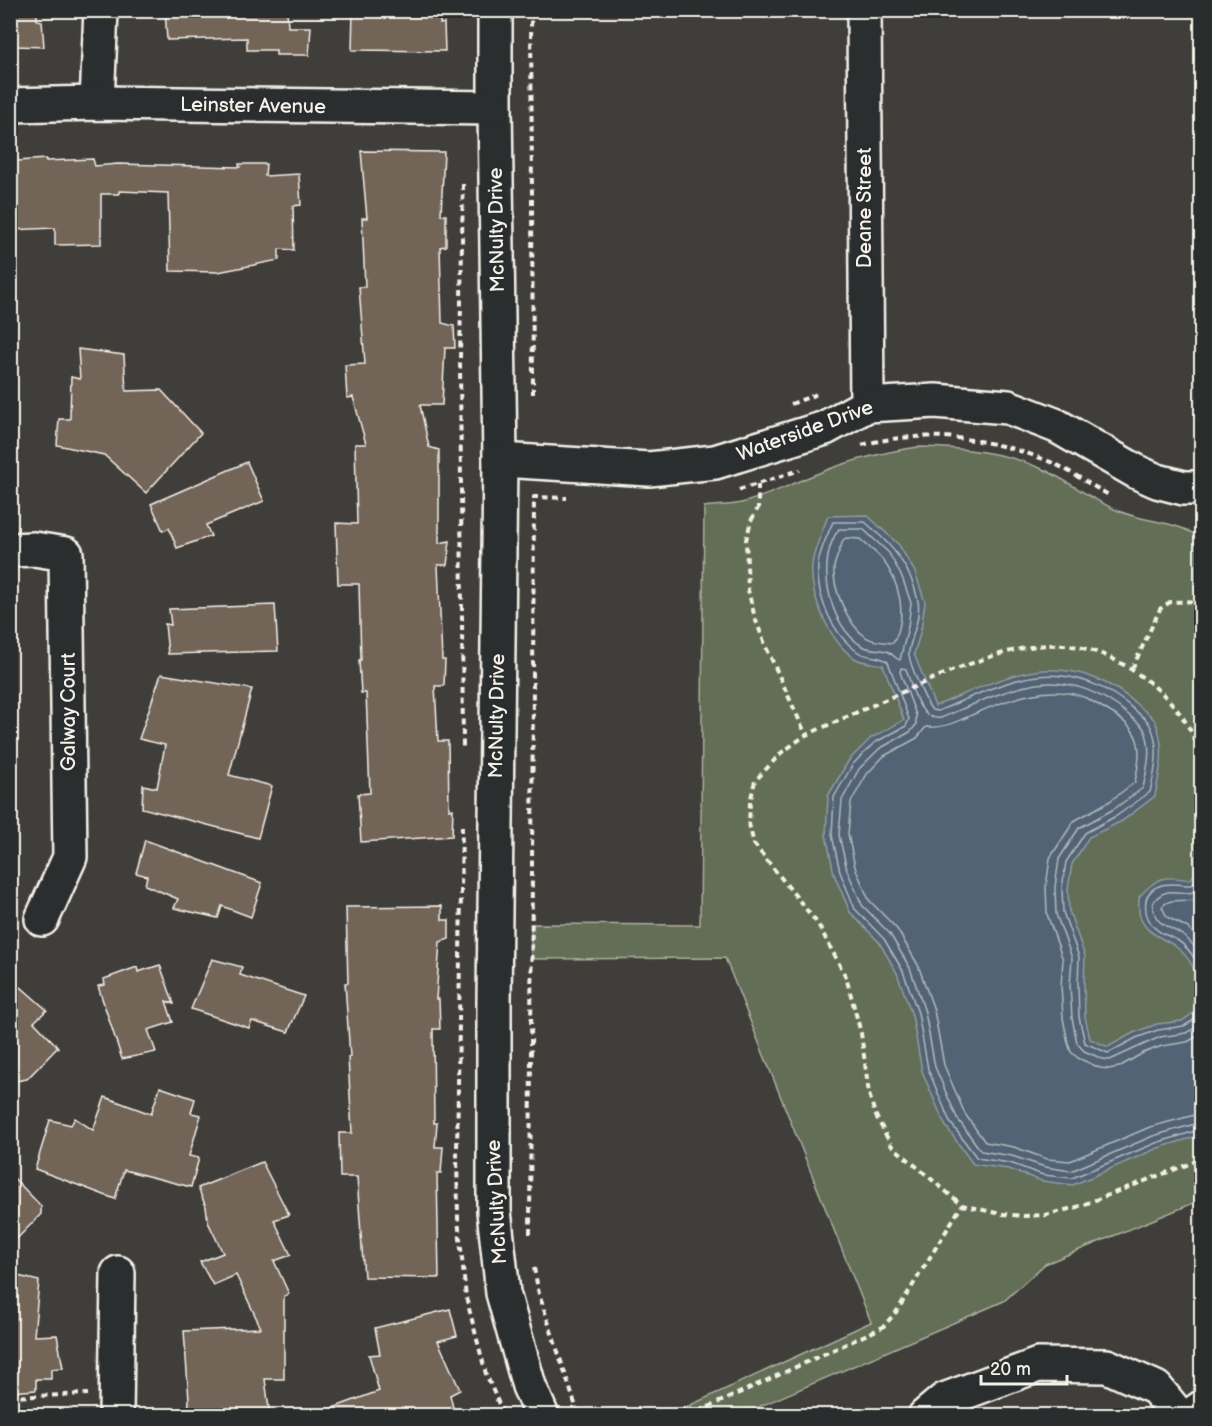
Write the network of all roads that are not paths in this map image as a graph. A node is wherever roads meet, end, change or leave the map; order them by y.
1 (101, 10) edge
2 (495, 10) edge
3 (864, 10) edge
4 (97, 103) junction
5 (10, 105) edge
6 (495, 108) junction
7 (867, 405) junction
8 (500, 460) junction
9 (1202, 488) edge
10 (10, 549) edge
11 (42, 919) dead end
12 (118, 1273) dead end
13 (108, 1405) edge
14 (935, 1408) edge
15 (1186, 1409) edge
16 (542, 1416) edge
17 (908, 1416) edge

1 - 4 street
2 - 6 street, McNulty Drive
3 - 7 street, Deane Street
4 - 5 street, Leinster Avenue
4 - 6 street, Leinster Avenue
6 - 8 street, McNulty Drive
7 - 8 street, Waterside Drive
7 - 9 street, Waterside Drive
8 - 16 street, McNulty Drive
10 - 11 street, Galway Court
12 - 13 street
14 - 15 street
14 - 17 street

